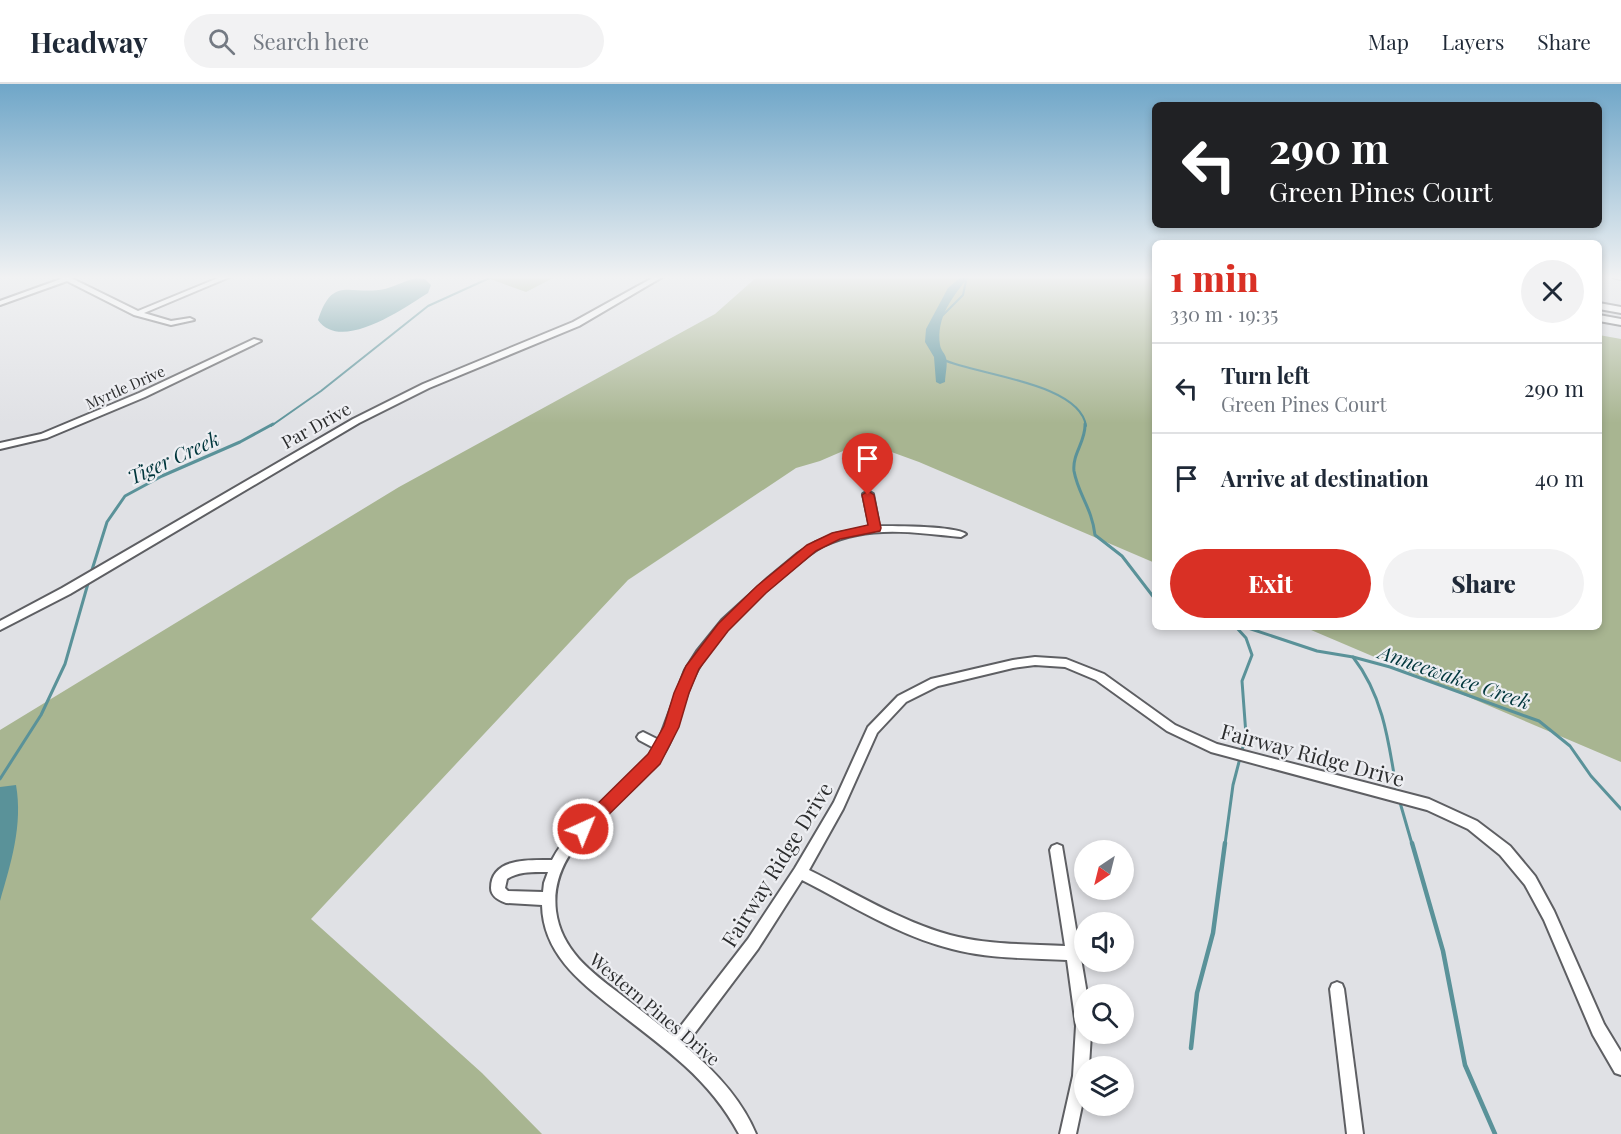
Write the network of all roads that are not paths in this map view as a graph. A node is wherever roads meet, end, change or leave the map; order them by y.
1 (574, 325) edge
2 (257, 341) dead end
3 (0, 446) edge
4 (868, 495) dead end
5 (875, 528) junction
6 (961, 534) dead end
7 (0, 626) edge
8 (643, 736) dead end
9 (662, 747) junction
10 (1057, 850) dead end
11 (555, 866) junction
12 (800, 872) junction
13 (549, 899) junction
14 (1071, 953) junction
15 (1337, 989) dead end
16 (674, 1048) junction
17 (1621, 1067) edge
18 (748, 1134) edge
19 (1068, 1134) edge
20 (1355, 1134) edge

1 - 7 street, Par Drive
2 - 3 street, Myrtle Drive
4 - 5 street
5 - 6 street, Western Pines Drive
5 - 9 street, Western Pines Drive
8 - 9 street
9 - 11 street, Western Pines Drive
10 - 14 street
11 - 13 street, Western Pines Drive
11 - 13 street
12 - 14 street
12 - 16 street, Fairway Ridge Drive
12 - 17 street, Fairway Ridge Drive
13 - 16 street, Western Pines Drive
14 - 19 street
15 - 20 street
16 - 18 street, Western Pines Drive

